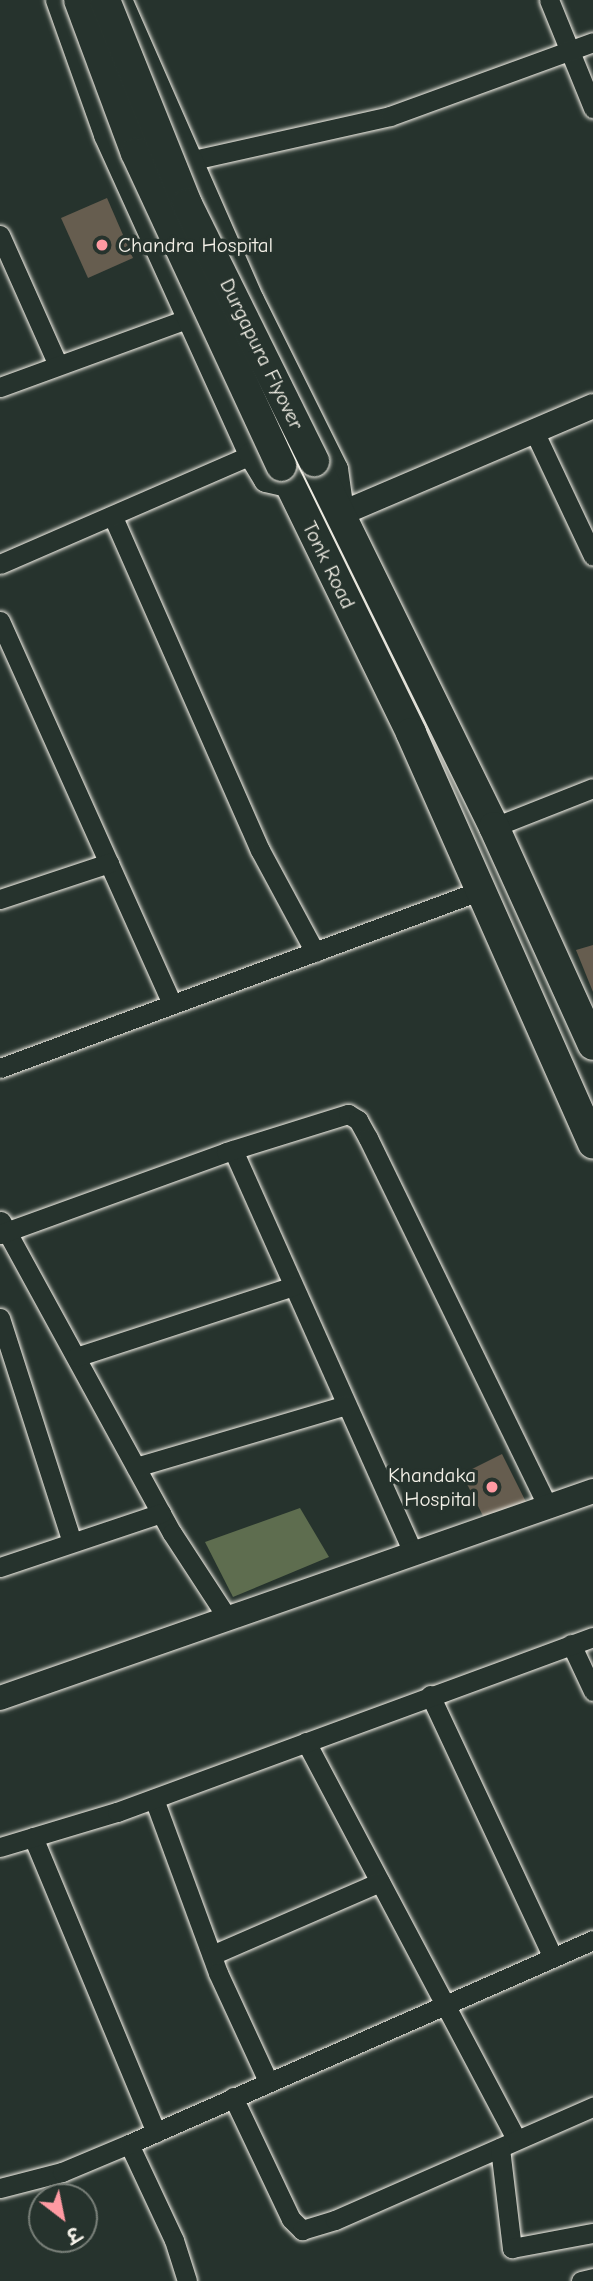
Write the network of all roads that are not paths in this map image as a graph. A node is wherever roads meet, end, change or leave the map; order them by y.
1 (58, 0) edge
2 (79, 0) edge
3 (105, 0) edge
4 (121, 0) edge
5 (549, 0) edge
6 (131, 25) junction
7 (593, 42) edge
8 (74, 46) junction
9 (569, 50) junction
10 (593, 108) edge
11 (189, 161) junction
12 (0, 235) edge
13 (187, 319) junction
14 (58, 365) junction
15 (0, 387) edge
16 (593, 406) edge
17 (533, 429) junction
18 (251, 455) junction
19 (286, 476) junction
20 (340, 514) junction
21 (113, 517) junction
22 (593, 556) edge
23 (0, 564) edge
24 (0, 621) edge
25 (593, 788) edge
26 (494, 827) junction
27 (109, 863) junction
28 (480, 891) junction
29 (0, 899) edge
30 (315, 952) junction
31 (172, 1004) junction
32 (593, 1045) edge
33 (0, 1068) edge
34 (593, 1144) edge
35 (233, 1150) junction
36 (2, 1229) edge
37 (293, 1286) junction
38 (0, 1318) edge
39 (76, 1357) junction
40 (346, 1405) junction
41 (135, 1467) junction
42 (593, 1492) edge
43 (548, 1507) junction
44 (161, 1513) junction
45 (72, 1542) junction
46 (414, 1553) junction
47 (0, 1567) edge
48 (228, 1619) junction
49 (593, 1637) edge
50 (571, 1644) junction
51 (593, 1690) edge
52 (430, 1695) junction
53 (0, 1698) edge
54 (306, 1742) junction
55 (153, 1799) junction
56 (33, 1837) junction
57 (0, 1847) edge
58 (380, 1882) junction
59 (593, 1940) edge
60 (212, 1955) junction
61 (553, 1958) junction
62 (447, 2003) junction
63 (268, 2081) junction
64 (233, 2097) junction
65 (593, 2107) edge
66 (156, 2132) junction
67 (129, 2144) junction
68 (509, 2144) junction
69 (0, 2188) edge
70 (592, 2233) edge
71 (593, 2278) edge
72 (187, 2281) edge
73 (581, 2281) edge

1 - 8 street
2 - 19 main road, Durgapura Flyover, bridge
3 - 20 main road, Durgapura Flyover, bridge
4 - 6 street, Tonk Road
5 - 9 street
6 - 8 street
6 - 11 street, Tonk Road
7 - 9 street
8 - 13 street
9 - 10 street
9 - 11 street
11 - 20 street, Tonk Road
12 - 14 street
13 - 14 street
13 - 18 street
14 - 15 street
16 - 17 street
17 - 20 street
17 - 22 street
18 - 19 street
18 - 21 street
19 - 28 main road, Tonk Road
20 - 26 main road, Tonk Road
21 - 23 street
21 - 30 street
24 - 27 street
25 - 26 street
26 - 32 main road, Tonk Road
27 - 29 street
27 - 31 street
28 - 30 street
28 - 34 main road, Tonk Road
30 - 31 street
31 - 33 street
35 - 36 street
35 - 37 street
35 - 43 street
36 - 39 street
37 - 39 street
37 - 40 street
38 - 45 street
39 - 41 street
40 - 41 street
40 - 46 street
41 - 44 street
42 - 43 street
43 - 46 street
44 - 45 street
44 - 48 street
45 - 47 street
46 - 48 street
48 - 53 street
49 - 50 street
50 - 51 street
50 - 52 street
52 - 54 street
52 - 61 street
54 - 55 street
54 - 58 street
55 - 56 street
55 - 60 street
56 - 57 street
56 - 66 street
58 - 60 street
58 - 62 street
59 - 61 street
60 - 63 street
61 - 62 street
62 - 63 street
62 - 68 street
63 - 64 street
64 - 66 street
64 - 68 street
65 - 68 street
66 - 67 street
67 - 69 street
67 - 72 street
68 - 70 street
71 - 73 street

